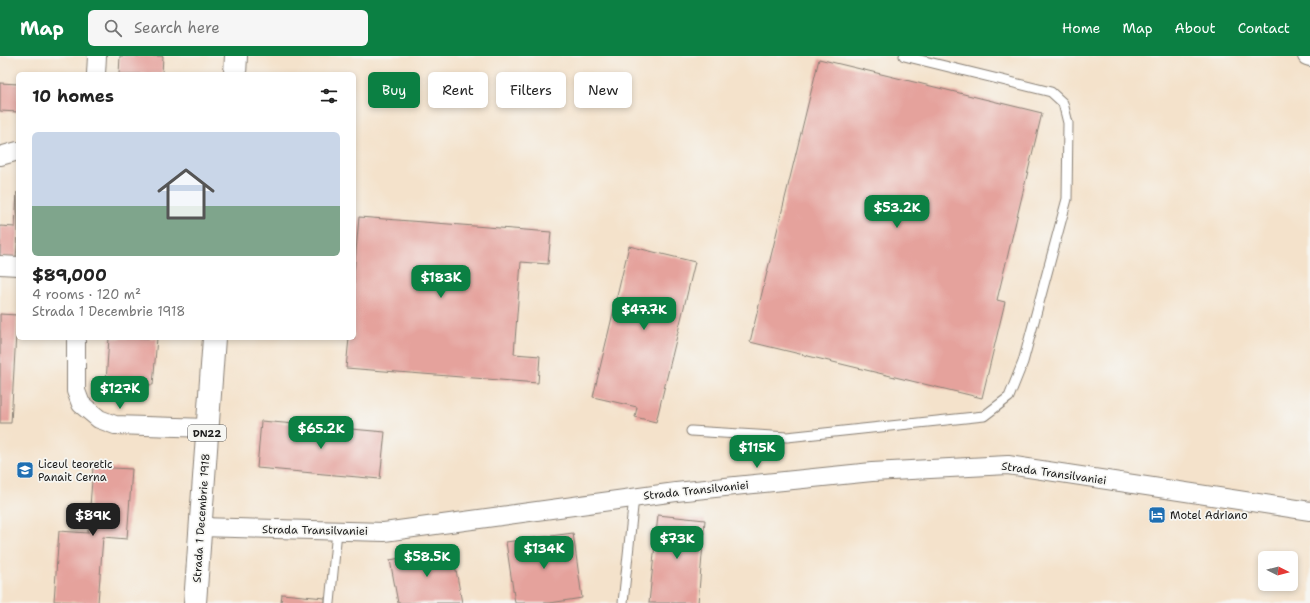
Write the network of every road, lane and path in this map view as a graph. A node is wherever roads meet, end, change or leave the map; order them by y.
1 (97, 56) edge
2 (236, 56) edge
3 (904, 56) edge
4 (96, 72) edge
5 (235, 72) edge
6 (16, 152) edge
7 (0, 156) edge
8 (0, 265) edge
9 (16, 266) edge
10 (76, 340) edge
11 (214, 340) edge
12 (207, 428) junction
13 (690, 431) dead end
14 (634, 497) junction
15 (1310, 511) edge
16 (200, 528) junction
17 (337, 530) junction
18 (195, 603) edge
19 (330, 603) edge
20 (623, 603) edge

1 - 4 street
2 - 5 main road
3 - 13 lane
6 - 7 street
8 - 9 street
10 - 12 street
11 - 12 main road, Strada 1 Decembrie 1918 / DN22
12 - 16 main road, Strada 1 Decembrie 1918 / DN22
14 - 15 street, Strada Transilvaniei
14 - 17 street, Strada Transilvaniei
14 - 20 lane
16 - 17 street, Strada Transilvaniei
16 - 18 main road, Strada 1 Decembrie 1918 / DN22
17 - 19 lane

